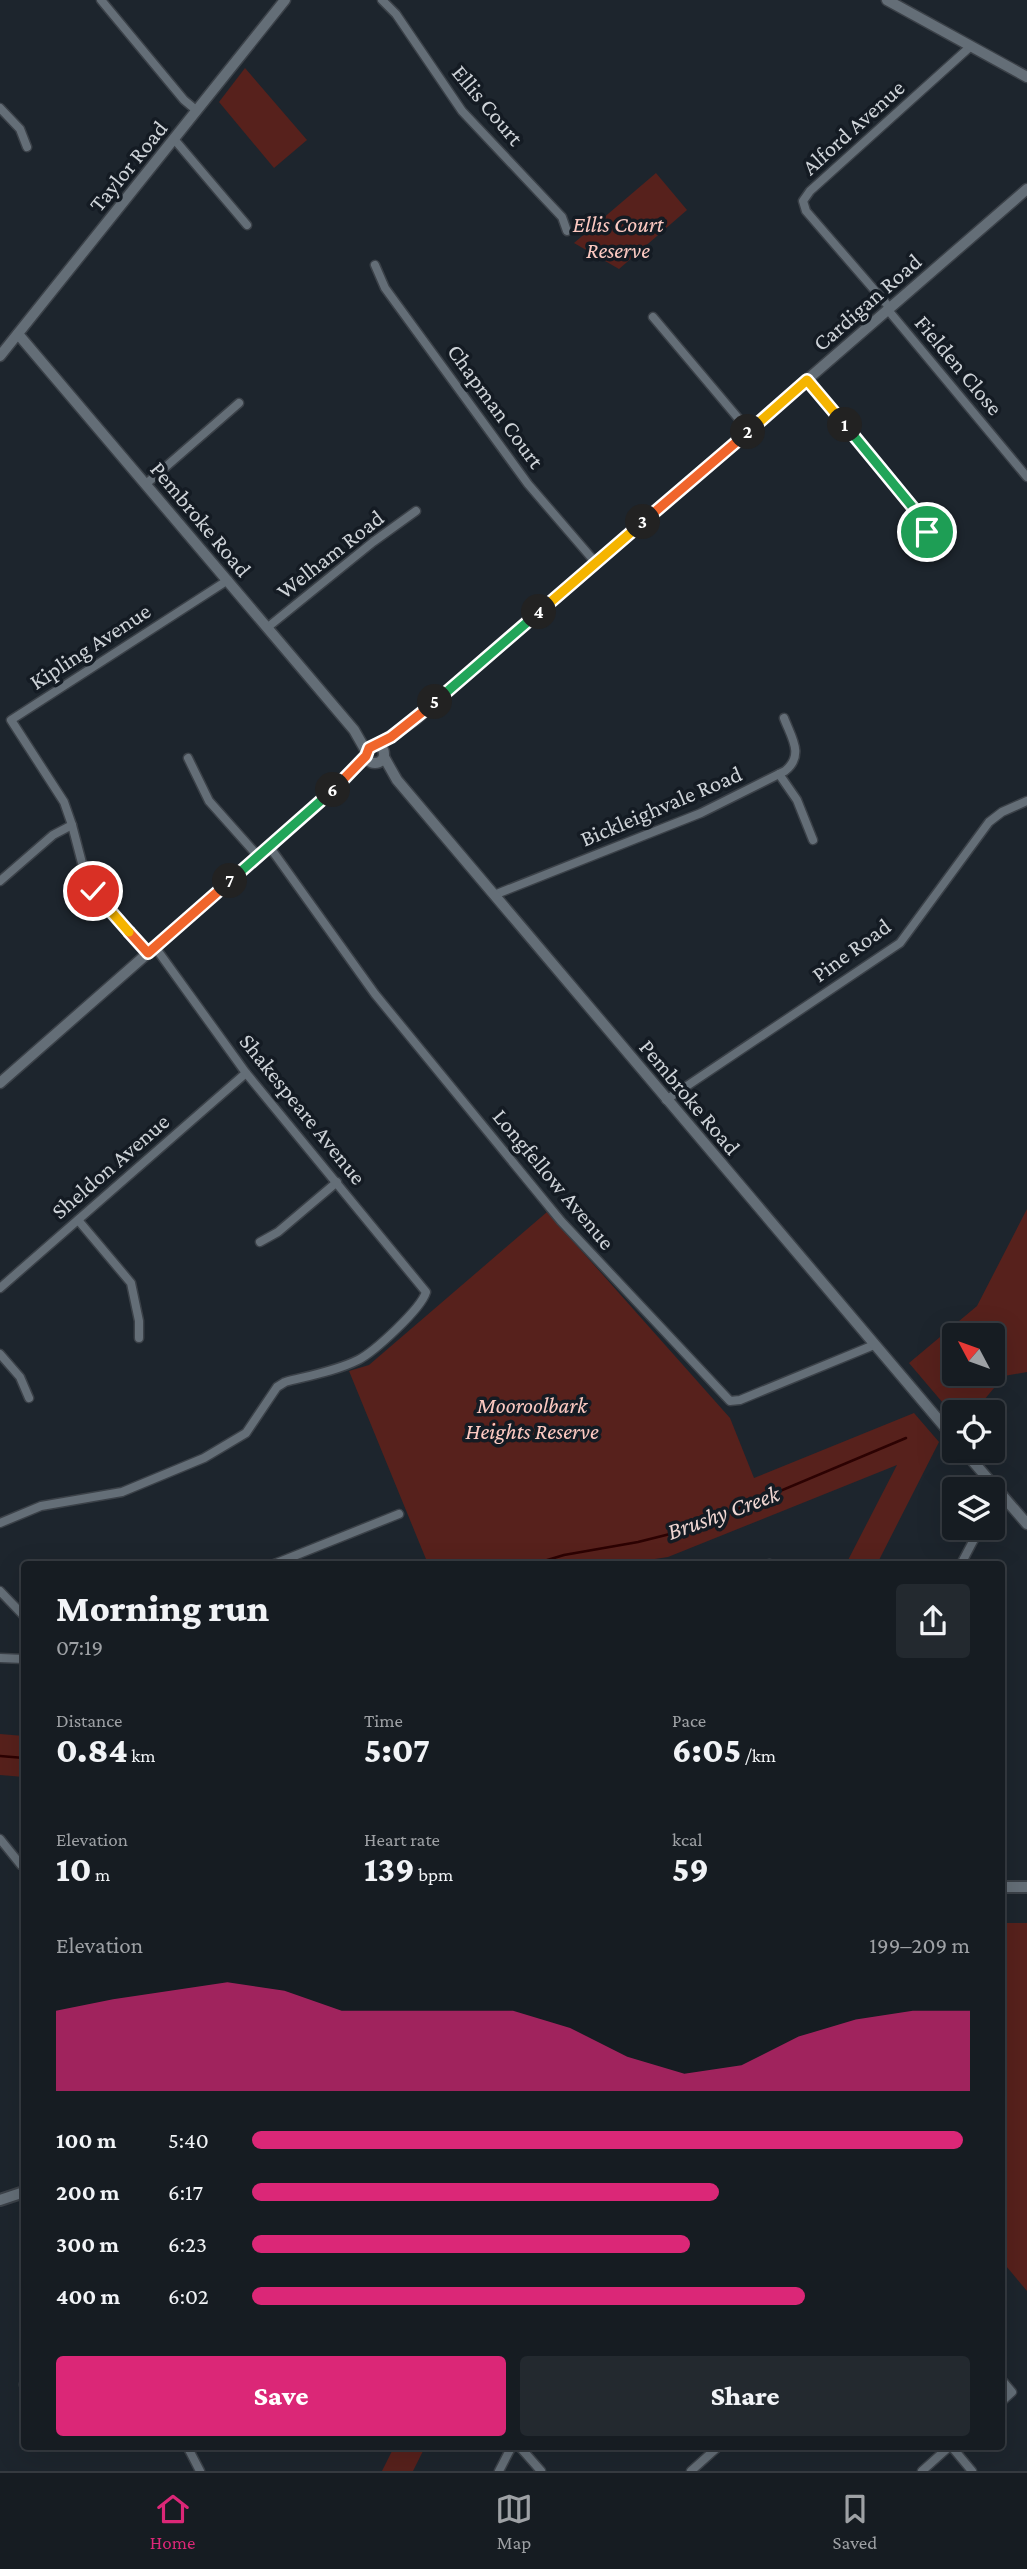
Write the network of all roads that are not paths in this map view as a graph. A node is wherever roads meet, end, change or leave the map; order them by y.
1 (101, 0) edge
2 (285, 0) edge
3 (382, 0) edge
4 (887, 0) edge
5 (971, 46) junction
6 (1027, 77) edge
7 (0, 108) edge
8 (196, 110) junction
9 (174, 139) junction
10 (27, 147) dead end
11 (1027, 189) edge
12 (247, 225) dead end
13 (567, 231) dead end
14 (375, 265) dead end
15 (889, 309) junction
16 (653, 317) dead end
17 (18, 334) junction
18 (0, 356) edge
19 (807, 380) junction
20 (239, 403) dead end
21 (749, 431) junction
22 (1027, 477) edge
23 (146, 484) junction
24 (416, 511) dead end
25 (929, 527) dead end
26 (596, 563) junction
27 (228, 580) junction
28 (268, 627) junction
29 (784, 718) dead end
30 (415, 720) junction
31 (372, 754) junction
32 (384, 756) junction
33 (188, 758) dead end
34 (779, 774) junction
35 (397, 780) junction
36 (1027, 801) edge
37 (72, 824) junction
38 (813, 840) dead end
39 (269, 846) junction
40 (258, 856) junction
41 (0, 881) edge
42 (494, 895) junction
43 (151, 950) junction
44 (246, 1073) junction
45 (0, 1083) edge
46 (666, 1100) junction
47 (337, 1182) junction
48 (78, 1220) junction
49 (260, 1242) dead end
50 (0, 1288) edge
51 (139, 1338) dead end
52 (874, 1345) junction
53 (0, 1354) edge
54 (29, 1398) dead end
55 (942, 1424) edge
56 (974, 1463) edge
57 (986, 1477) edge
58 (1005, 1499) edge
59 (399, 1514) dead end
60 (0, 1523) edge
61 (1027, 1524) edge
62 (974, 1540) edge
63 (282, 1561) edge
64 (963, 1561) edge
65 (0, 1591) edge
66 (21, 1613) edge
67 (0, 1658) edge
68 (21, 1659) edge
69 (0, 1839) edge
70 (21, 1863) edge
71 (1027, 1886) edge
72 (1005, 1887) edge
73 (21, 2193) edge
74 (0, 2200) edge
75 (1005, 2384) edge
76 (1005, 2398) edge
77 (189, 2450) edge
78 (510, 2450) edge
79 (523, 2450) edge
80 (715, 2450) edge
81 (946, 2450) edge
82 (954, 2450) edge
83 (200, 2471) edge
84 (499, 2471) edge
85 (541, 2471) edge
86 (691, 2471) edge
87 (922, 2471) edge
88 (972, 2471) edge

1 - 8 street
2 - 8 street, Taylor Road
3 - 13 street, Ellis Court
4 - 5 street
5 - 6 street
5 - 15 street, Alford Avenue
7 - 10 street
8 - 9 street, Taylor Road
9 - 12 street
9 - 17 street, Taylor Road
11 - 15 street, Cardigan Road
14 - 26 street, Chapman Court
15 - 19 street, Cardigan Road
15 - 22 street, Fielden Close
16 - 21 street
17 - 18 street, Taylor Road
17 - 23 street, Pembroke Road
19 - 21 street, Cardigan Road
19 - 25 street
20 - 23 street
21 - 26 street, Cardigan Road
23 - 27 street, Pembroke Road
24 - 28 street, Welham Road
26 - 30 street, Cardigan Road
27 - 28 street, Pembroke Road
27 - 37 street, Kipling Avenue
28 - 31 street, Pembroke Road
29 - 34 street
30 - 31 street, Cardigan Road
30 - 32 street, Cardigan Road
31 - 32 street, Cardigan Road
31 - 35 street, Pembroke Road
31 - 39 street, Cardigan Road
32 - 35 street, Pembroke Road
33 - 40 street
34 - 38 street
34 - 42 street, Bickleighvale Road
35 - 42 street, Pembroke Road
36 - 46 street, Pine Road
37 - 41 street
37 - 43 street, Shakespeare Avenue
39 - 40 street, Cardigan Road
39 - 52 street, Longfellow Avenue
40 - 43 street, Cardigan Road
42 - 46 street, Pembroke Road
43 - 44 street, Shakespeare Avenue
43 - 45 street, Cardigan Road
44 - 47 street, Shakespeare Avenue
44 - 48 street, Sheldon Avenue
46 - 52 street, Pembroke Road
47 - 49 street
47 - 60 street, Shakespeare Avenue
48 - 50 street, Sheldon Avenue
48 - 51 street
52 - 55 street, Pembroke Road
53 - 54 street
56 - 57 street
58 - 61 street
59 - 63 street
62 - 64 street
65 - 66 street
67 - 68 street
69 - 70 street
71 - 72 main road
73 - 74 main road
75 - 76 street
77 - 83 street
78 - 84 street
79 - 85 street
80 - 86 street
81 - 87 street
82 - 88 street

